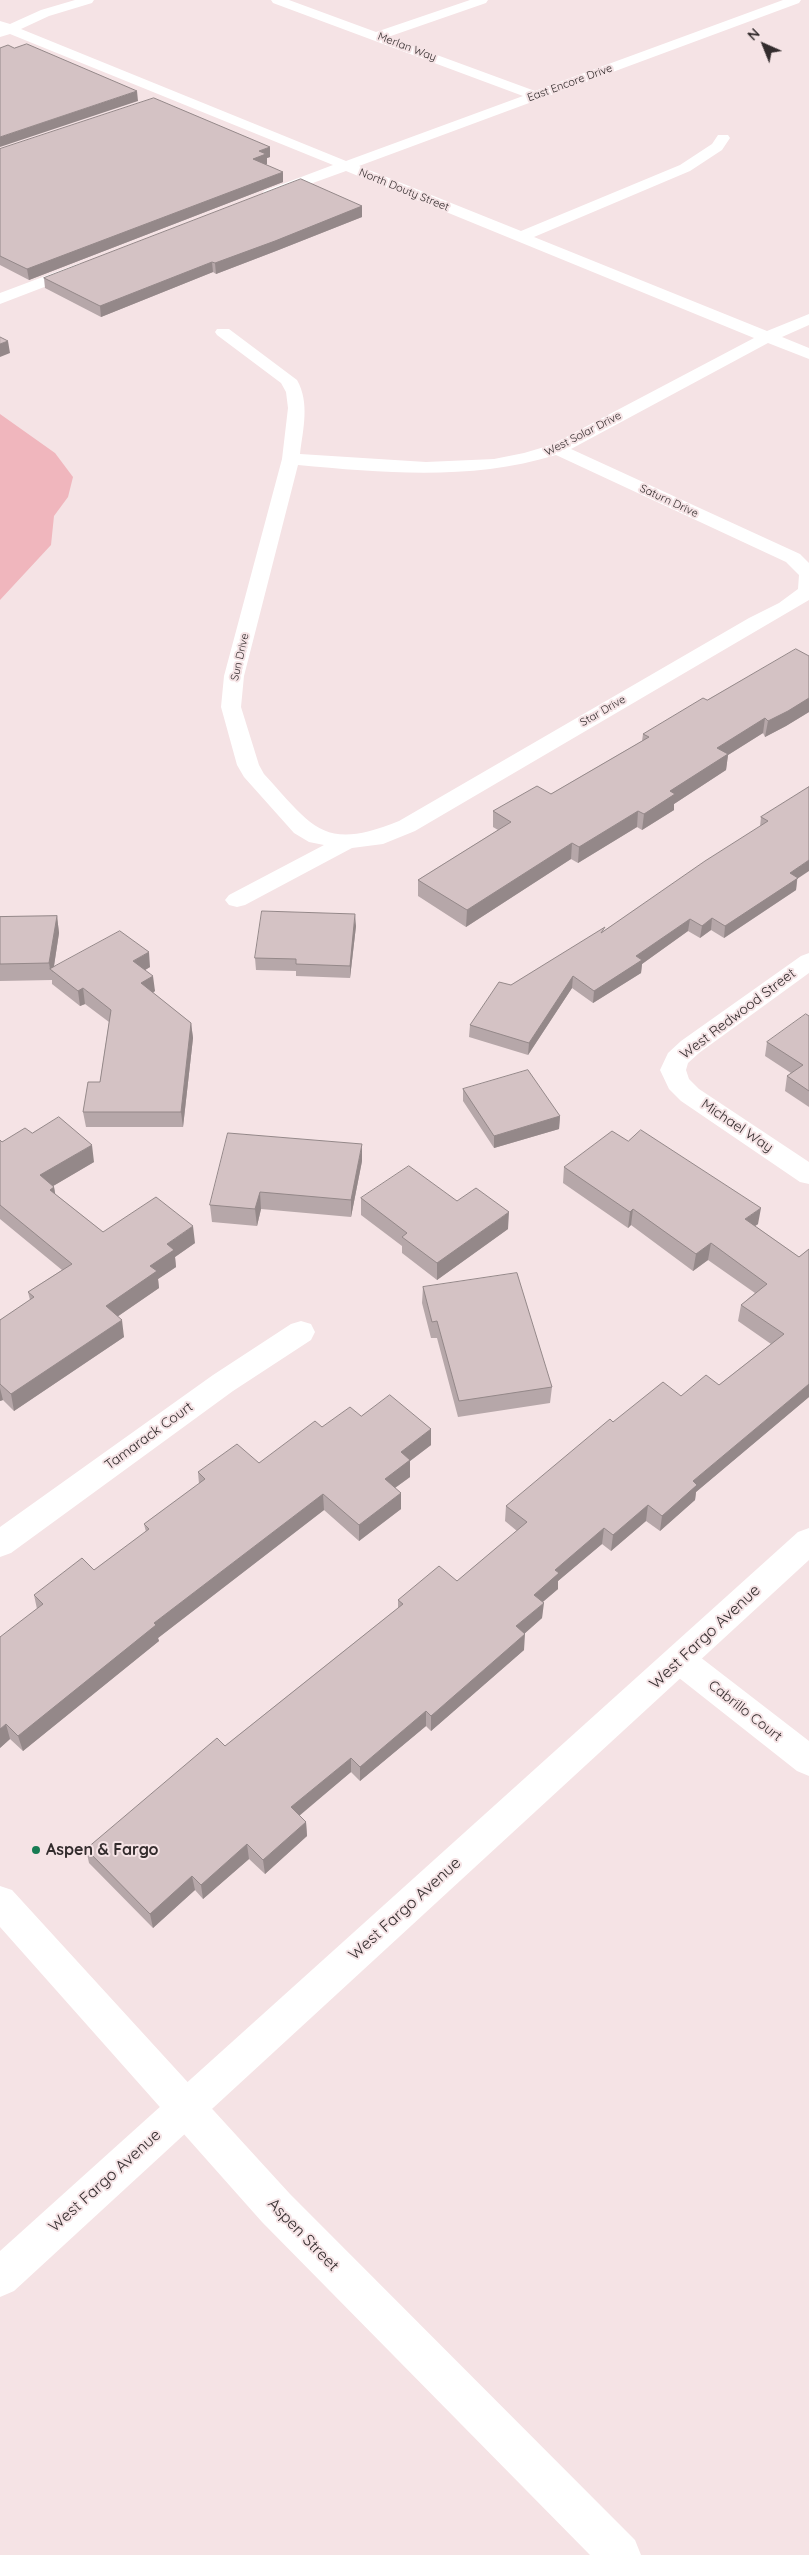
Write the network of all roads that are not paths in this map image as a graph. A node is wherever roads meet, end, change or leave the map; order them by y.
1 (88, 0) edge
2 (277, 0) edge
3 (482, 0) edge
4 (795, 0) edge
5 (799, 0) edge
6 (809, 3) edge
7 (4, 29) edge
8 (377, 36) junction
9 (173, 95) junction
10 (536, 96) junction
11 (155, 102) edge
12 (723, 138) dead end
13 (344, 165) junction
14 (252, 201) edge
15 (521, 237) junction
16 (95, 262) edge
17 (0, 299) edge
18 (809, 319) edge
19 (223, 332) dead end
20 (768, 337) junction
21 (809, 354) edge
22 (557, 449) junction
23 (292, 459) junction
24 (780, 552) joint
25 (347, 842) junction
26 (237, 900) dead end
27 (809, 962) edge
28 (673, 1070) joint
29 (809, 1175) edge
30 (301, 1332) dead end
31 (809, 1541) edge
32 (0, 1544) edge
33 (680, 1660) junction
34 (809, 1761) edge
35 (0, 1902) edge
36 (186, 2107) junction
37 (0, 2277) edge
38 (620, 2555) edge

1 - 7 street
2 - 8 street, Merlan Way
3 - 8 street
4 - 10 street, East Encore Drive
5 - 6 street
7 - 9 street, North Douty Street
8 - 10 street, Merlan Way
9 - 11 street
9 - 13 street, North Douty Street
10 - 13 street, East Encore Drive
12 - 15 street
13 - 14 street, East Encore Drive
13 - 15 street, North Douty Street
15 - 20 street, North Douty Street
16 - 17 street
18 - 20 street, West Solar Drive
19 - 23 street, Sun Drive
20 - 21 street, North Douty Street
20 - 22 street, West Solar Drive
22 - 23 street, West Solar Drive
22 - 24 street, Saturn Drive
23 - 25 street, Sun Drive
24 - 25 street, Star Drive
25 - 26 street
27 - 28 street, West Redwood Street
28 - 29 street, Michael Way
30 - 32 street, Tamarack Court
31 - 33 street, West Fargo Avenue
33 - 34 street, Cabrillo Court
33 - 36 street, West Fargo Avenue
35 - 36 street, Aspen Street
36 - 37 street, West Fargo Avenue
36 - 38 street, Aspen Street

